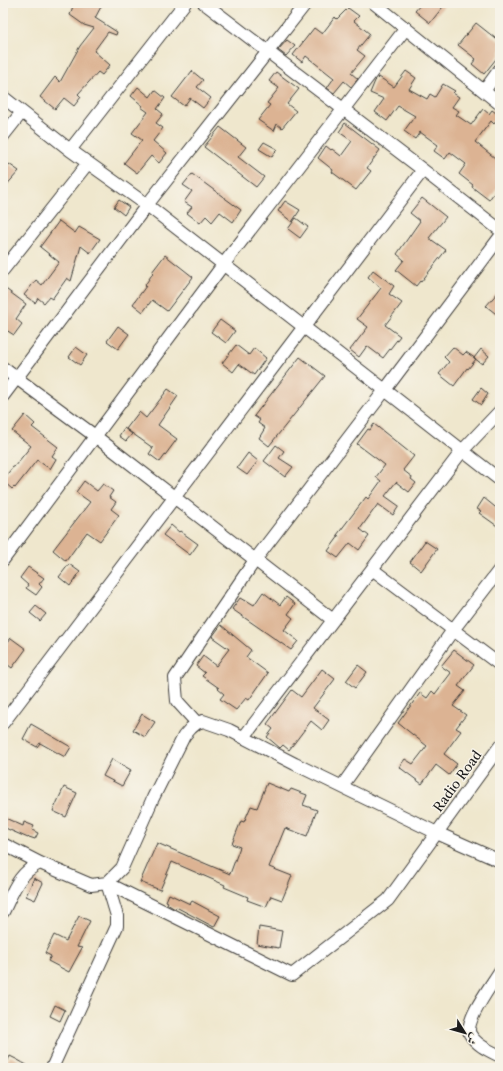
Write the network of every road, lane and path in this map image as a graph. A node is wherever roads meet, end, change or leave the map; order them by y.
1 (185, 3) edge
2 (204, 3) edge
3 (306, 3) edge
4 (374, 3) edge
5 (406, 28) junction
6 (268, 51) junction
7 (500, 69) edge
8 (484, 90) junction
9 (3, 97) edge
10 (500, 104) edge
11 (344, 109) junction
12 (22, 112) junction
13 (3, 136) edge
14 (70, 150) junction
15 (88, 163) junction
16 (423, 170) junction
17 (147, 205) junction
18 (500, 230) edge
19 (500, 237) edge
20 (223, 265) junction
21 (3, 270) edge
22 (304, 326) junction
23 (3, 368) edge
24 (17, 378) junction
25 (385, 390) junction
26 (3, 396) edge
27 (500, 411) edge
28 (95, 436) junction
29 (462, 451) junction
30 (500, 480) edge
31 (173, 498) junction
32 (3, 560) edge
33 (255, 560) junction
34 (372, 569) junction
35 (500, 569) edge
36 (333, 620) junction
37 (453, 630) junction
38 (500, 664) edge
39 (3, 723) edge
40 (196, 724) junction
41 (244, 737) junction
42 (500, 746) edge
43 (342, 786) junction
44 (437, 833) junction
45 (3, 844) edge
46 (500, 861) edge
47 (40, 863) junction
48 (108, 883) junction
49 (3, 912) edge
50 (500, 971) edge
51 (500, 1056) edge
52 (52, 1068) edge

1 - 14 street
2 - 6 street
3 - 6 street
4 - 5 street
5 - 8 street
5 - 11 street
6 - 11 street
6 - 17 street
7 - 8 street
8 - 10 street
9 - 12 street
11 - 16 street
11 - 20 street
12 - 13 street
12 - 14 street
14 - 15 street
15 - 17 street
15 - 21 street
16 - 18 street
16 - 22 street
17 - 20 street
17 - 24 street
19 - 25 street
20 - 22 street
20 - 28 street
22 - 25 street
22 - 31 street
23 - 24 street
24 - 26 street
24 - 28 street
25 - 29 street
25 - 33 street
27 - 29 street
28 - 31 street
28 - 32 street
29 - 30 street
29 - 34 street
31 - 33 street
31 - 39 street
33 - 36 street
33 - 40 street
34 - 36 street
34 - 37 street
35 - 37 street
36 - 41 street
37 - 38 street
37 - 43 street
40 - 41 street
40 - 48 street
41 - 43 street
42 - 44 street, Radio Road
43 - 44 street
44 - 46 street
44 - 48 street, Radio Road
45 - 47 street
47 - 48 street
47 - 49 street
48 - 52 street
50 - 51 street

